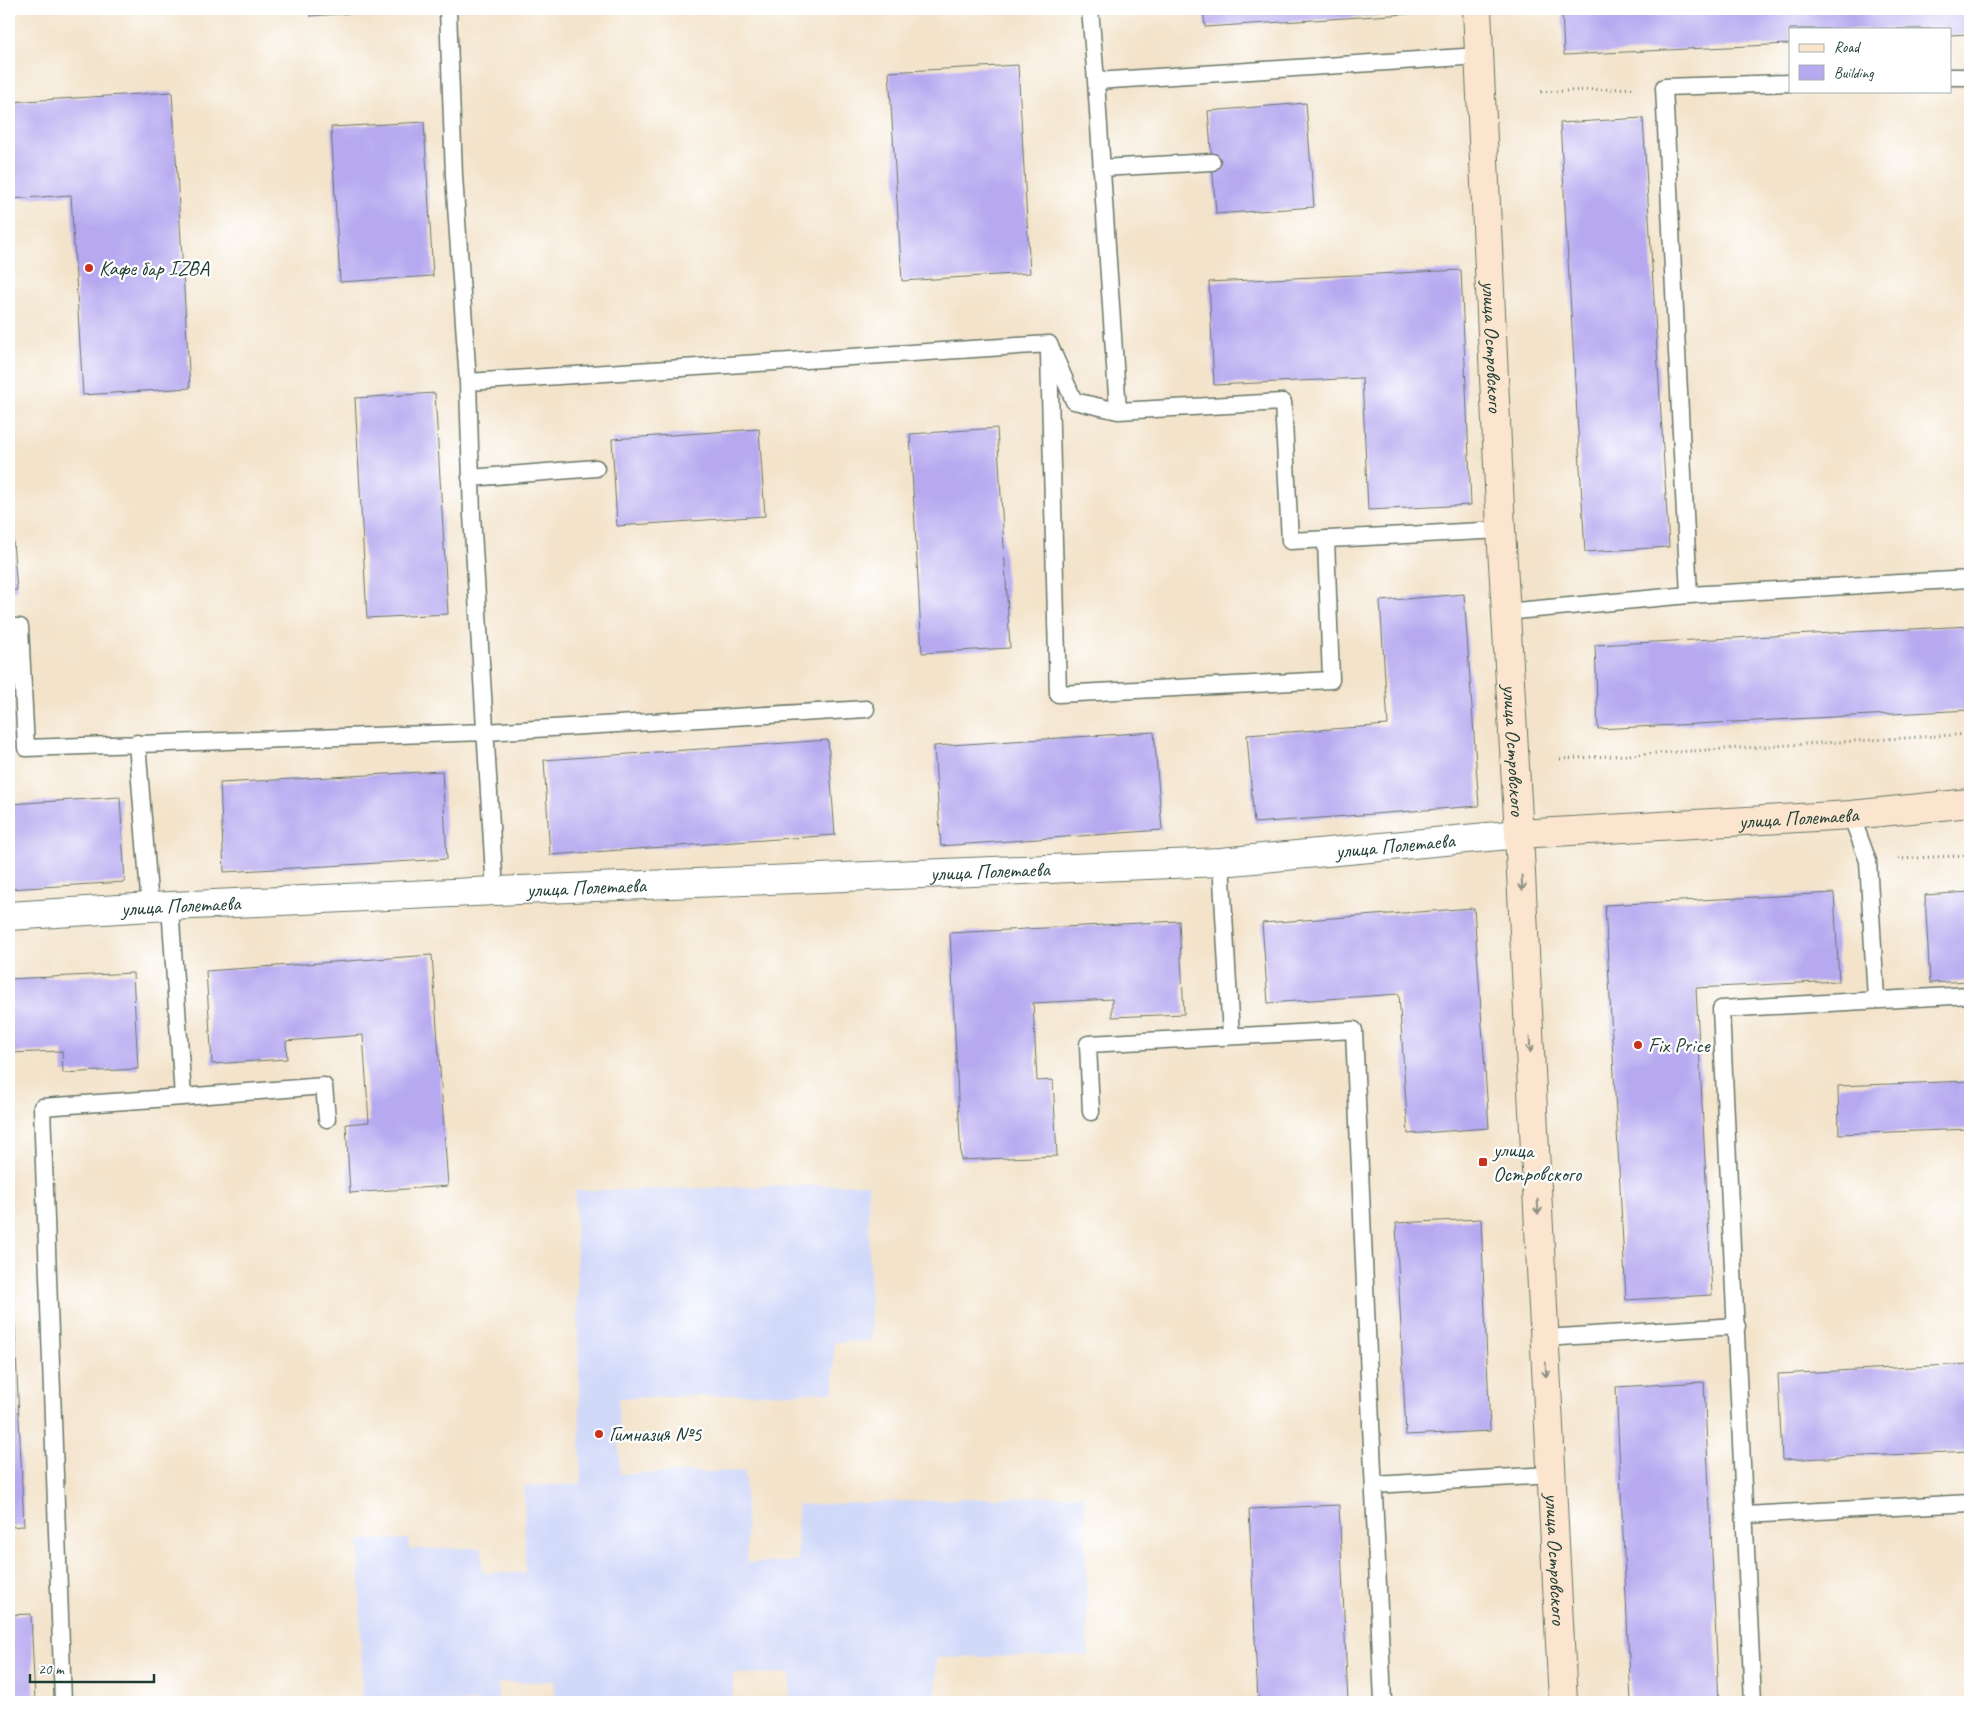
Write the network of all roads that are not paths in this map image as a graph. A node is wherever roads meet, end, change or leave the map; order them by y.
1 (448, 9) edge
2 (1090, 9) edge
3 (1477, 9) edge
4 (1479, 56) junction
5 (1952, 77) edge
6 (1970, 77) edge
7 (1096, 81) junction
8 (1789, 83) edge
9 (1212, 162) dead end
10 (1101, 168) junction
11 (1049, 344) junction
12 (468, 382) junction
13 (1118, 411) junction
14 (596, 468) dead end
15 (470, 478) junction
16 (1501, 530) junction
17 (1326, 539) junction
18 (1970, 579) edge
19 (1689, 594) junction
20 (1506, 612) junction
21 (9, 627) edge
22 (866, 708) dead end
23 (485, 732) junction
24 (137, 743) junction
25 (1970, 803) edge
26 (1851, 815) junction
27 (1519, 834) junction
28 (1221, 862) junction
29 (495, 891) junction
30 (160, 906) junction
31 (9, 916) edge
32 (1970, 995) edge
33 (1876, 999) junction
34 (1231, 1036) junction
35 (183, 1097) junction
36 (1091, 1112) dead end
37 (326, 1119) dead end
38 (1737, 1326) junction
39 (1544, 1338) junction
40 (1551, 1475) junction
41 (1374, 1485) junction
42 (1970, 1503) edge
43 (1746, 1515) junction
44 (63, 1702) edge
45 (1383, 1702) edge
46 (1563, 1702) edge
47 (1753, 1702) edge

1 - 12 lane
2 - 7 lane
3 - 4 street, улица Островского
4 - 7 lane
4 - 16 street, улица Островского
5 - 6 lane
7 - 10 lane
8 - 19 lane
9 - 10 lane
10 - 13 lane
11 - 12 lane
11 - 13 lane
11 - 17 lane
12 - 15 lane
13 - 17 lane
14 - 15 lane
15 - 23 lane
16 - 17 lane
16 - 20 street, улица Островского
18 - 19 lane
19 - 20 lane
20 - 27 street, улица Островского
21 - 24 lane
22 - 23 lane
23 - 24 lane
23 - 29 lane
24 - 30 lane
25 - 26 street, улица Полетаева
26 - 27 street, улица Полетаева
26 - 33 lane
27 - 28 street, улица Полетаева
27 -> 39 street, улица Островского
28 - 29 street, улица Полетаева
28 - 34 lane
29 - 30 street, улица Полетаева
30 - 31 street, улица Полетаева
30 - 35 lane
32 - 33 lane
33 - 38 lane
34 - 36 lane
34 - 41 lane
35 - 37 lane
35 - 44 lane
38 - 39 lane
38 - 43 lane
39 -> 40 street, улица Островского
40 - 41 lane
40 - 46 street, улица Островского
41 - 45 lane
42 - 43 lane
43 - 47 lane

